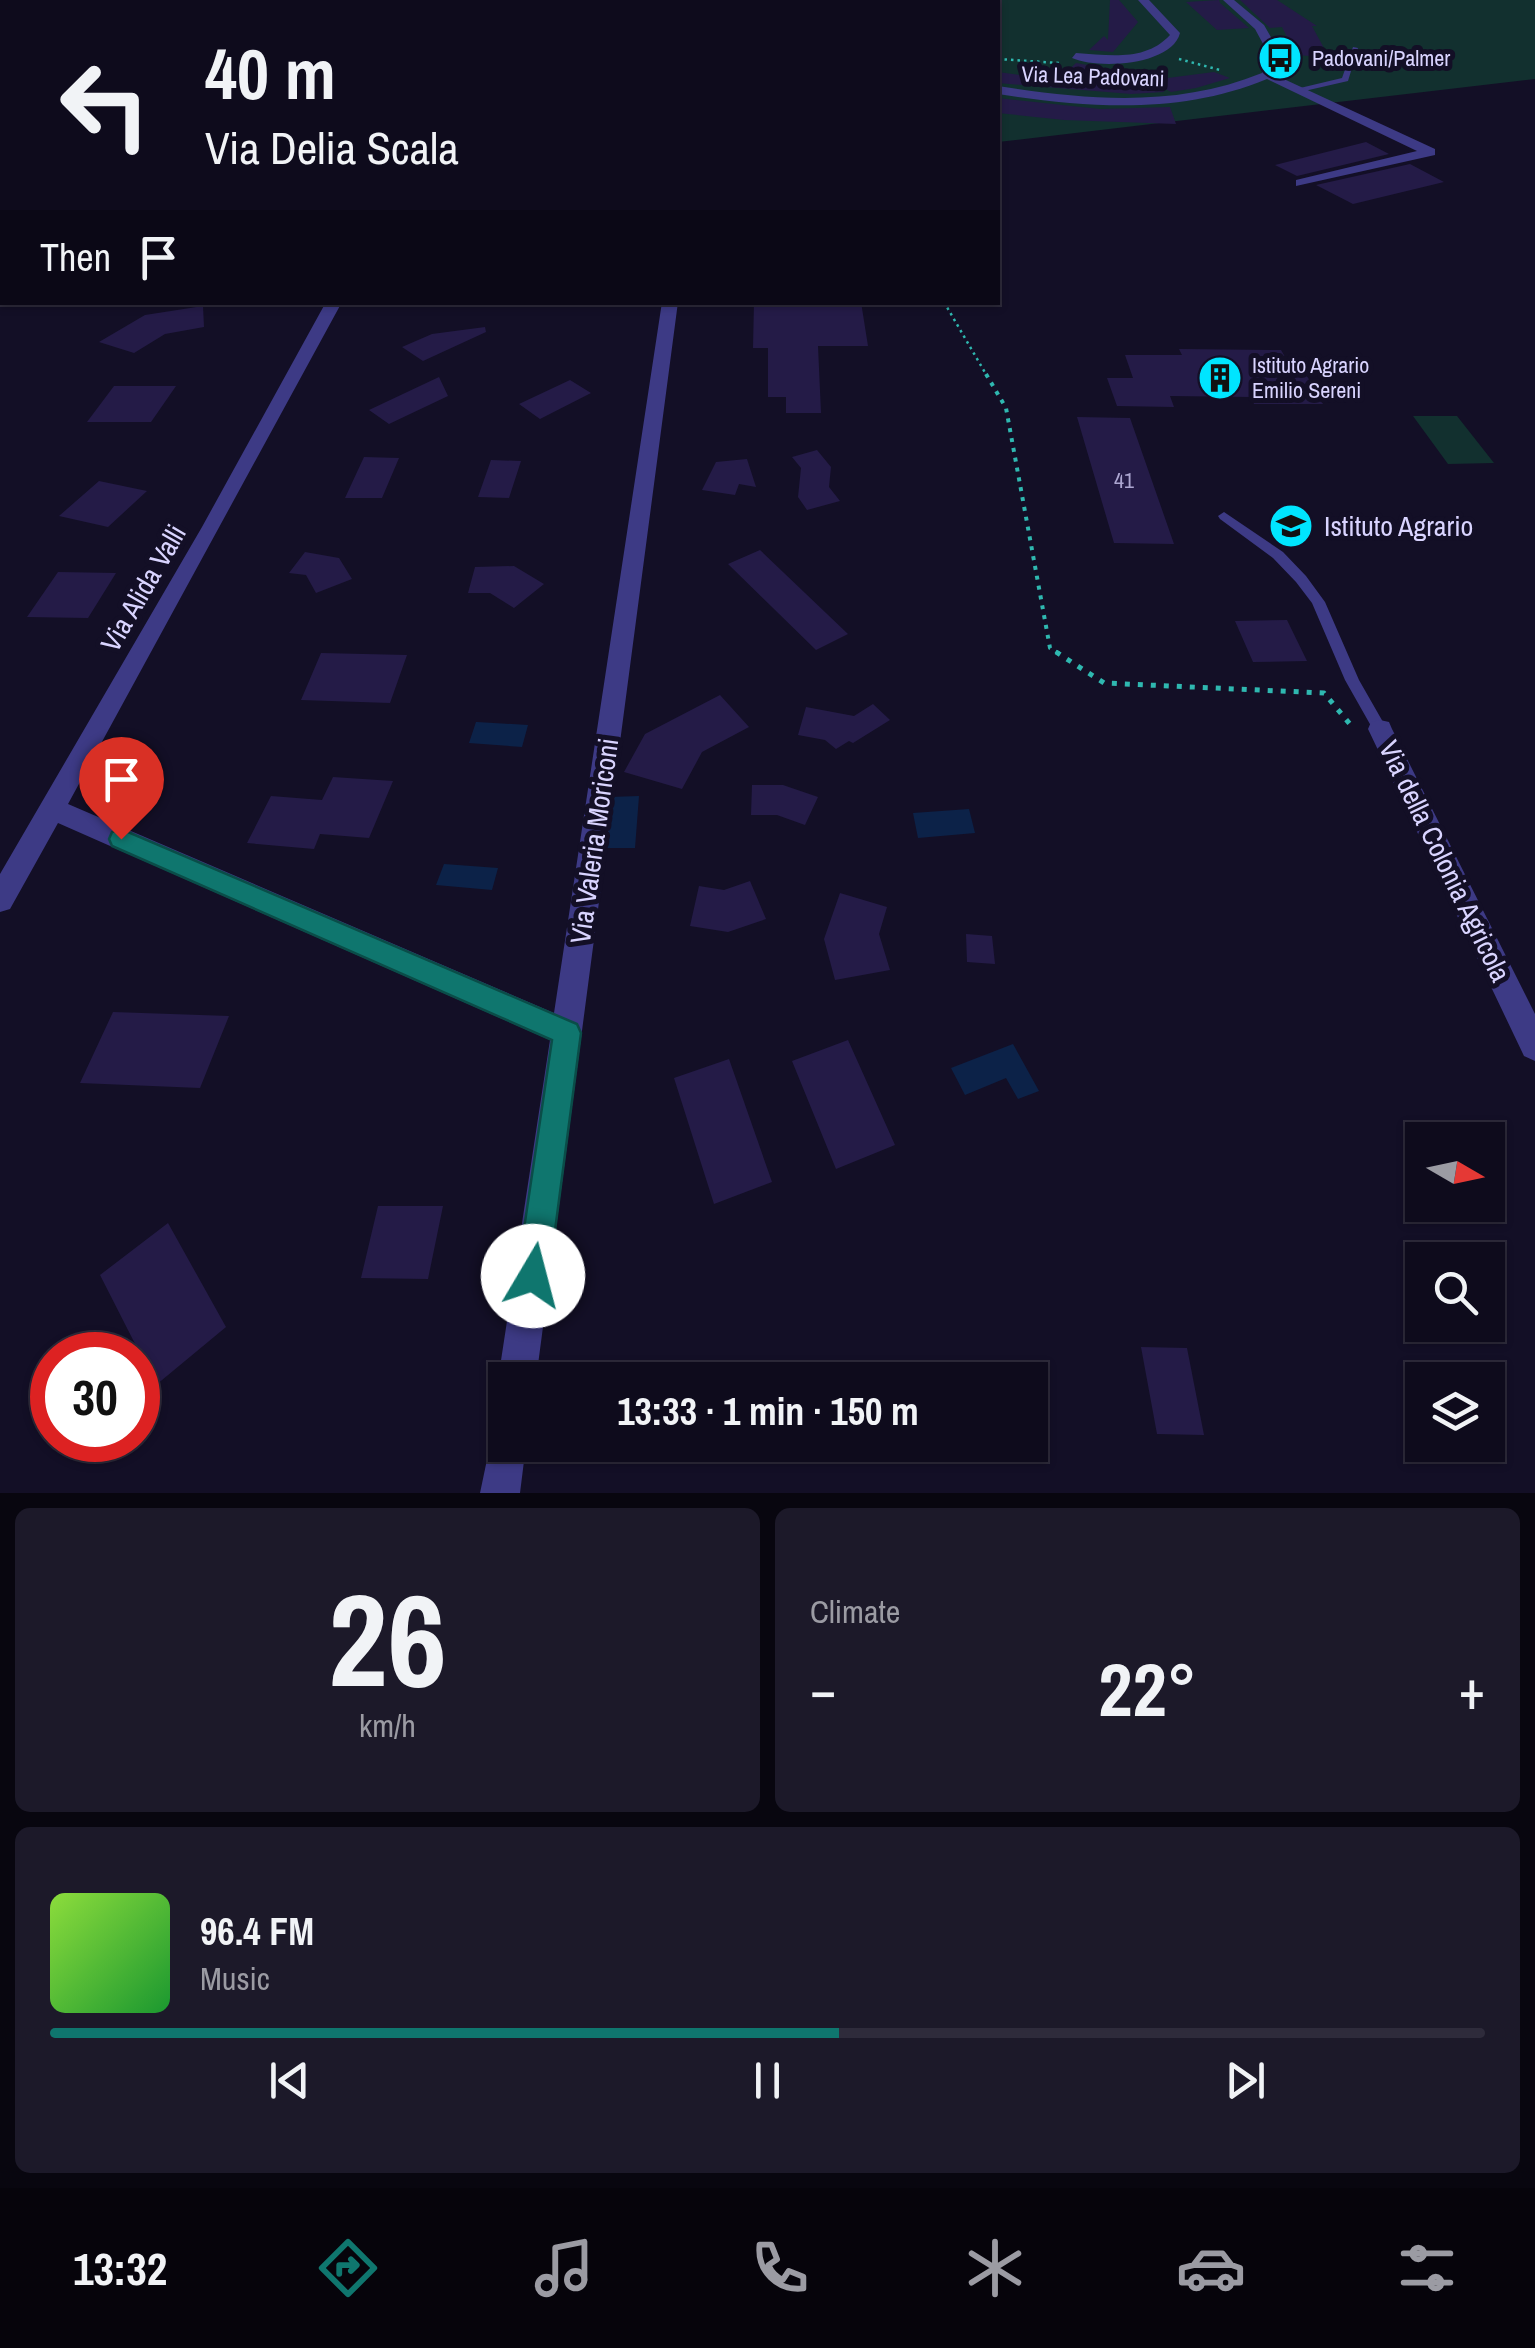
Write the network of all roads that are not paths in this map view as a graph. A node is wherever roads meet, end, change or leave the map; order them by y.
1 (1143, 0) edge
2 (1228, 0) edge
3 (1355, 48) dead end
4 (1120, 59) dead end
5 (1267, 75) junction
6 (1000, 90) edge
7 (1303, 90) junction
8 (1301, 184) dead end
9 (332, 305) edge
10 (670, 305) edge
11 (1224, 516) dead end
12 (1370, 732) joint
13 (52, 809) junction
14 (0, 900) edge
15 (567, 1033) junction
16 (1535, 1046) edge
17 (520, 1362) edge
18 (505, 1462) edge
19 (500, 1493) edge

1 - 4 street
2 - 5 street
3 - 7 lane
5 - 6 street, Via Lea Padovani
5 - 7 street
7 - 8 street
9 - 13 street, Via Alida Valli
10 - 15 street, Via Valeria Moriconi
11 - 12 lane
12 - 16 street, Via della Colonia Agricola
13 - 14 street, Via Alida Valli
13 - 15 street
15 - 17 street, Via Valeria Moriconi
18 - 19 street

